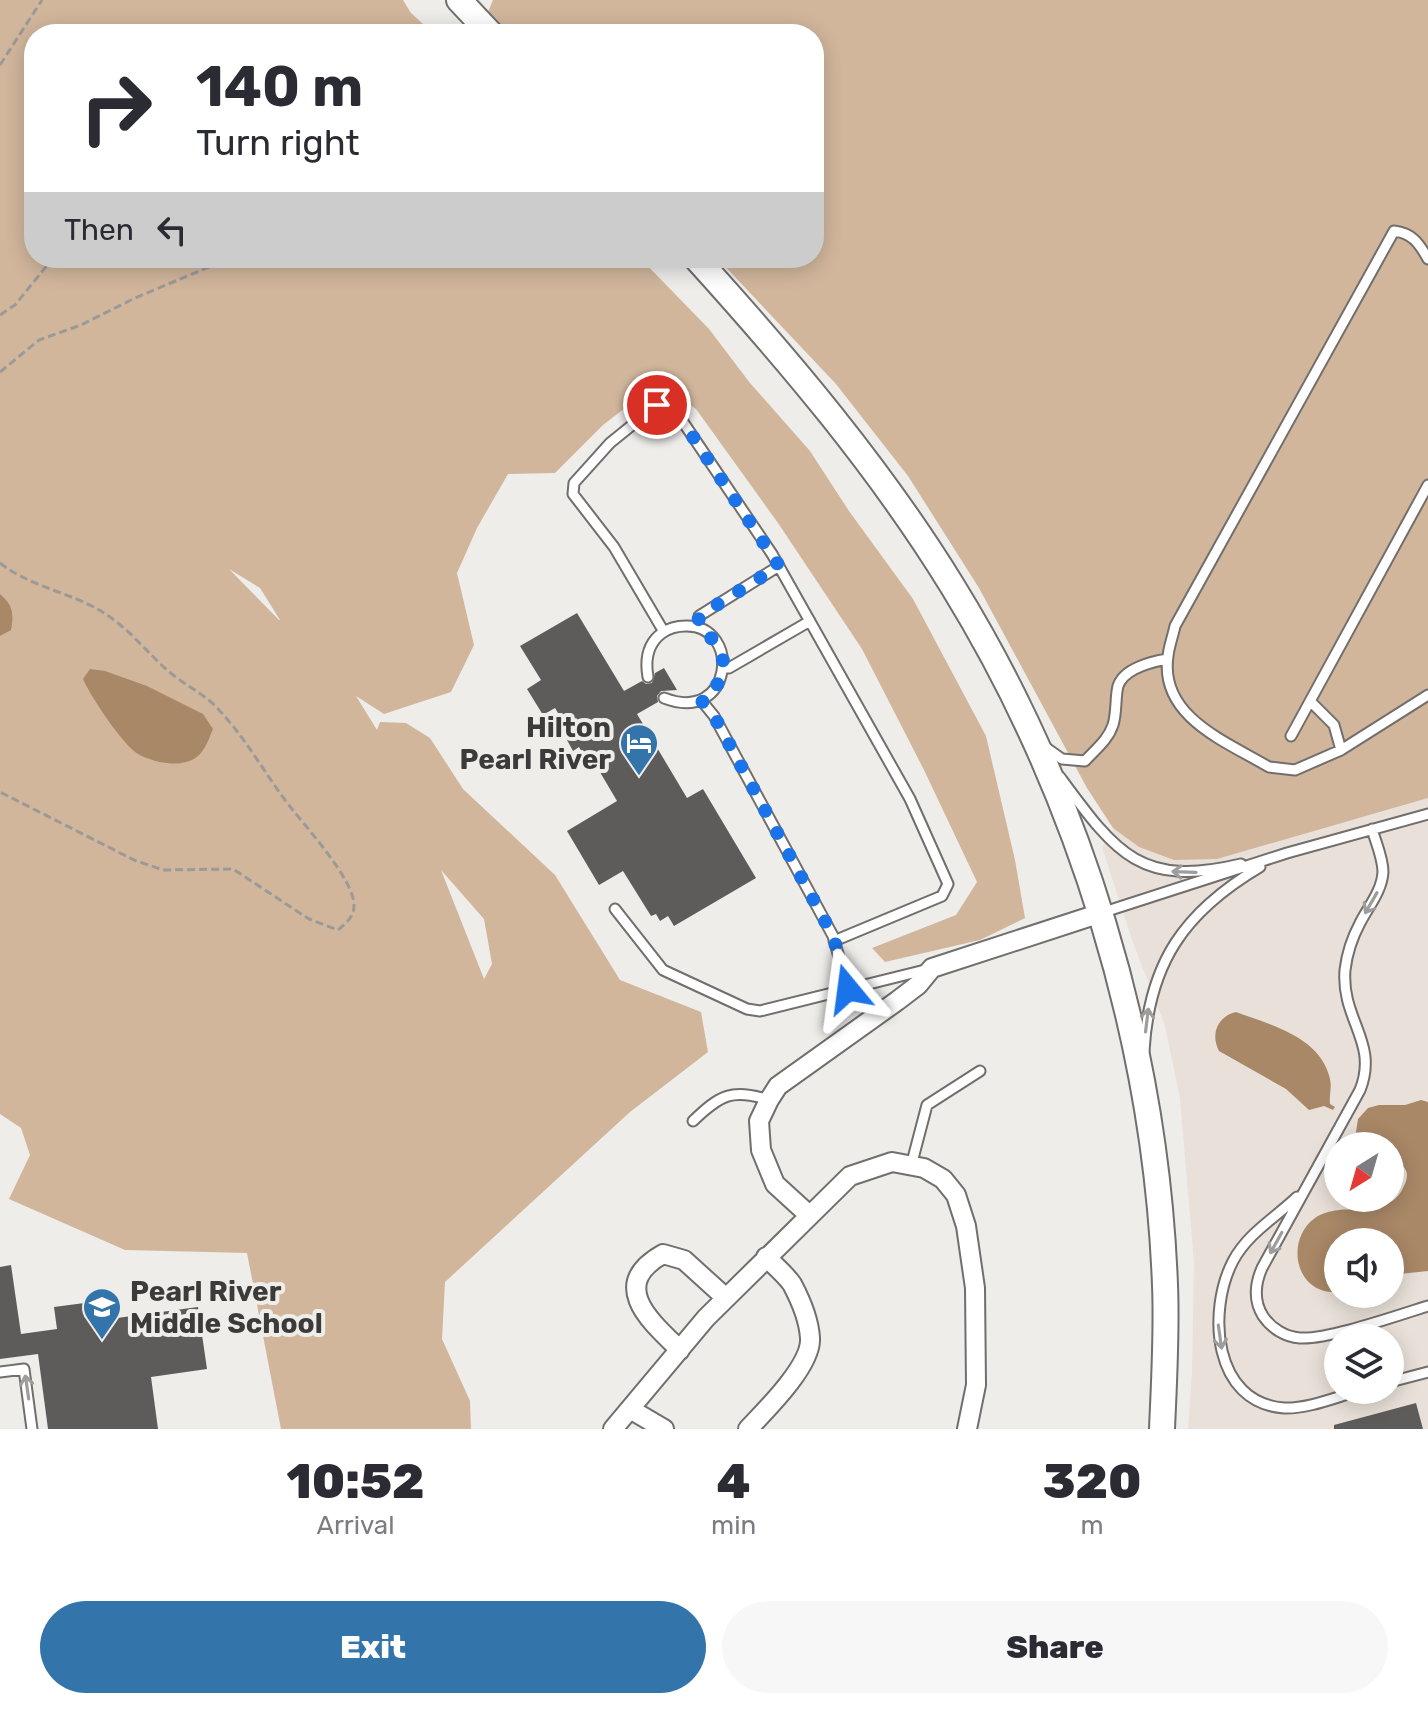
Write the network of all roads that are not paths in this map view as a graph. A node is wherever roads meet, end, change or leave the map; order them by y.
1 (459, 0) edge
2 (482, 24) edge
3 (1428, 259) edge
4 (705, 268) edge
5 (1428, 485) edge
6 (779, 566) junction
7 (810, 621) junction
8 (698, 627) junction
9 (664, 632) junction
10 (1167, 659) junction
11 (723, 668) junction
12 (648, 677) dead end
13 (1428, 695) edge
14 (664, 698) dead end
15 (701, 700) junction
16 (1310, 701) junction
17 (1291, 736) dead end
18 (1032, 738) junction
19 (1341, 750) junction
20 (1428, 814) edge
21 (1372, 829) junction
22 (1287, 853) junction
23 (615, 909) dead end
24 (1101, 913) junction
25 (834, 941) junction
26 (932, 968) junction
27 (848, 989) junction
28 (980, 1071) dead end
29 (1145, 1098) junction
30 (769, 1100) junction
31 (693, 1121) dead end
32 (911, 1166) junction
33 (1310, 1181) junction
34 (809, 1215) junction
35 (766, 1257) junction
36 (726, 1298) junction
37 (1428, 1306) edge
38 (680, 1350) junction
39 (0, 1372) edge
40 (1428, 1372) edge
41 (1404, 1378) edge
42 (1324, 1400) edge
43 (630, 1409) junction
44 (32, 1429) edge
45 (613, 1429) edge
46 (664, 1429) edge
47 (748, 1429) edge
48 (967, 1429) edge
49 (1162, 1429) edge

1 - 2 street
3 - 10 lane
4 - 18 street
5 - 16 lane
6 - 7 lane
6 - 8 lane
6 - 9 lane
7 - 11 lane
7 - 25 lane
8 - 9 lane
8 - 11 lane
9 - 12 lane
10 - 18 lane
10 - 19 lane
11 - 15 lane
13 - 19 lane
14 - 15 lane
15 - 25 lane
16 - 17 lane
16 - 19 lane
22 -> 18 lane
18 - 24 street
20 - 21 lane
21 - 22 lane
21 -> 33 lane
22 - 24 lane
29 -> 22 lane
23 - 27 lane
24 - 26 street
24 - 29 street
25 - 27 lane
26 - 27 lane
26 - 30 street
28 - 32 lane
29 - 49 street
30 - 31 lane
30 - 34 street
32 - 34 street
32 - 48 street
33 -> 37 lane
33 -> 42 lane
34 - 35 street
35 - 36 street
35 - 47 street
36 - 38 street
36 - 38 street
38 - 43 street
44 -> 39 lane
40 - 41 lane
43 - 45 street
43 - 46 street

